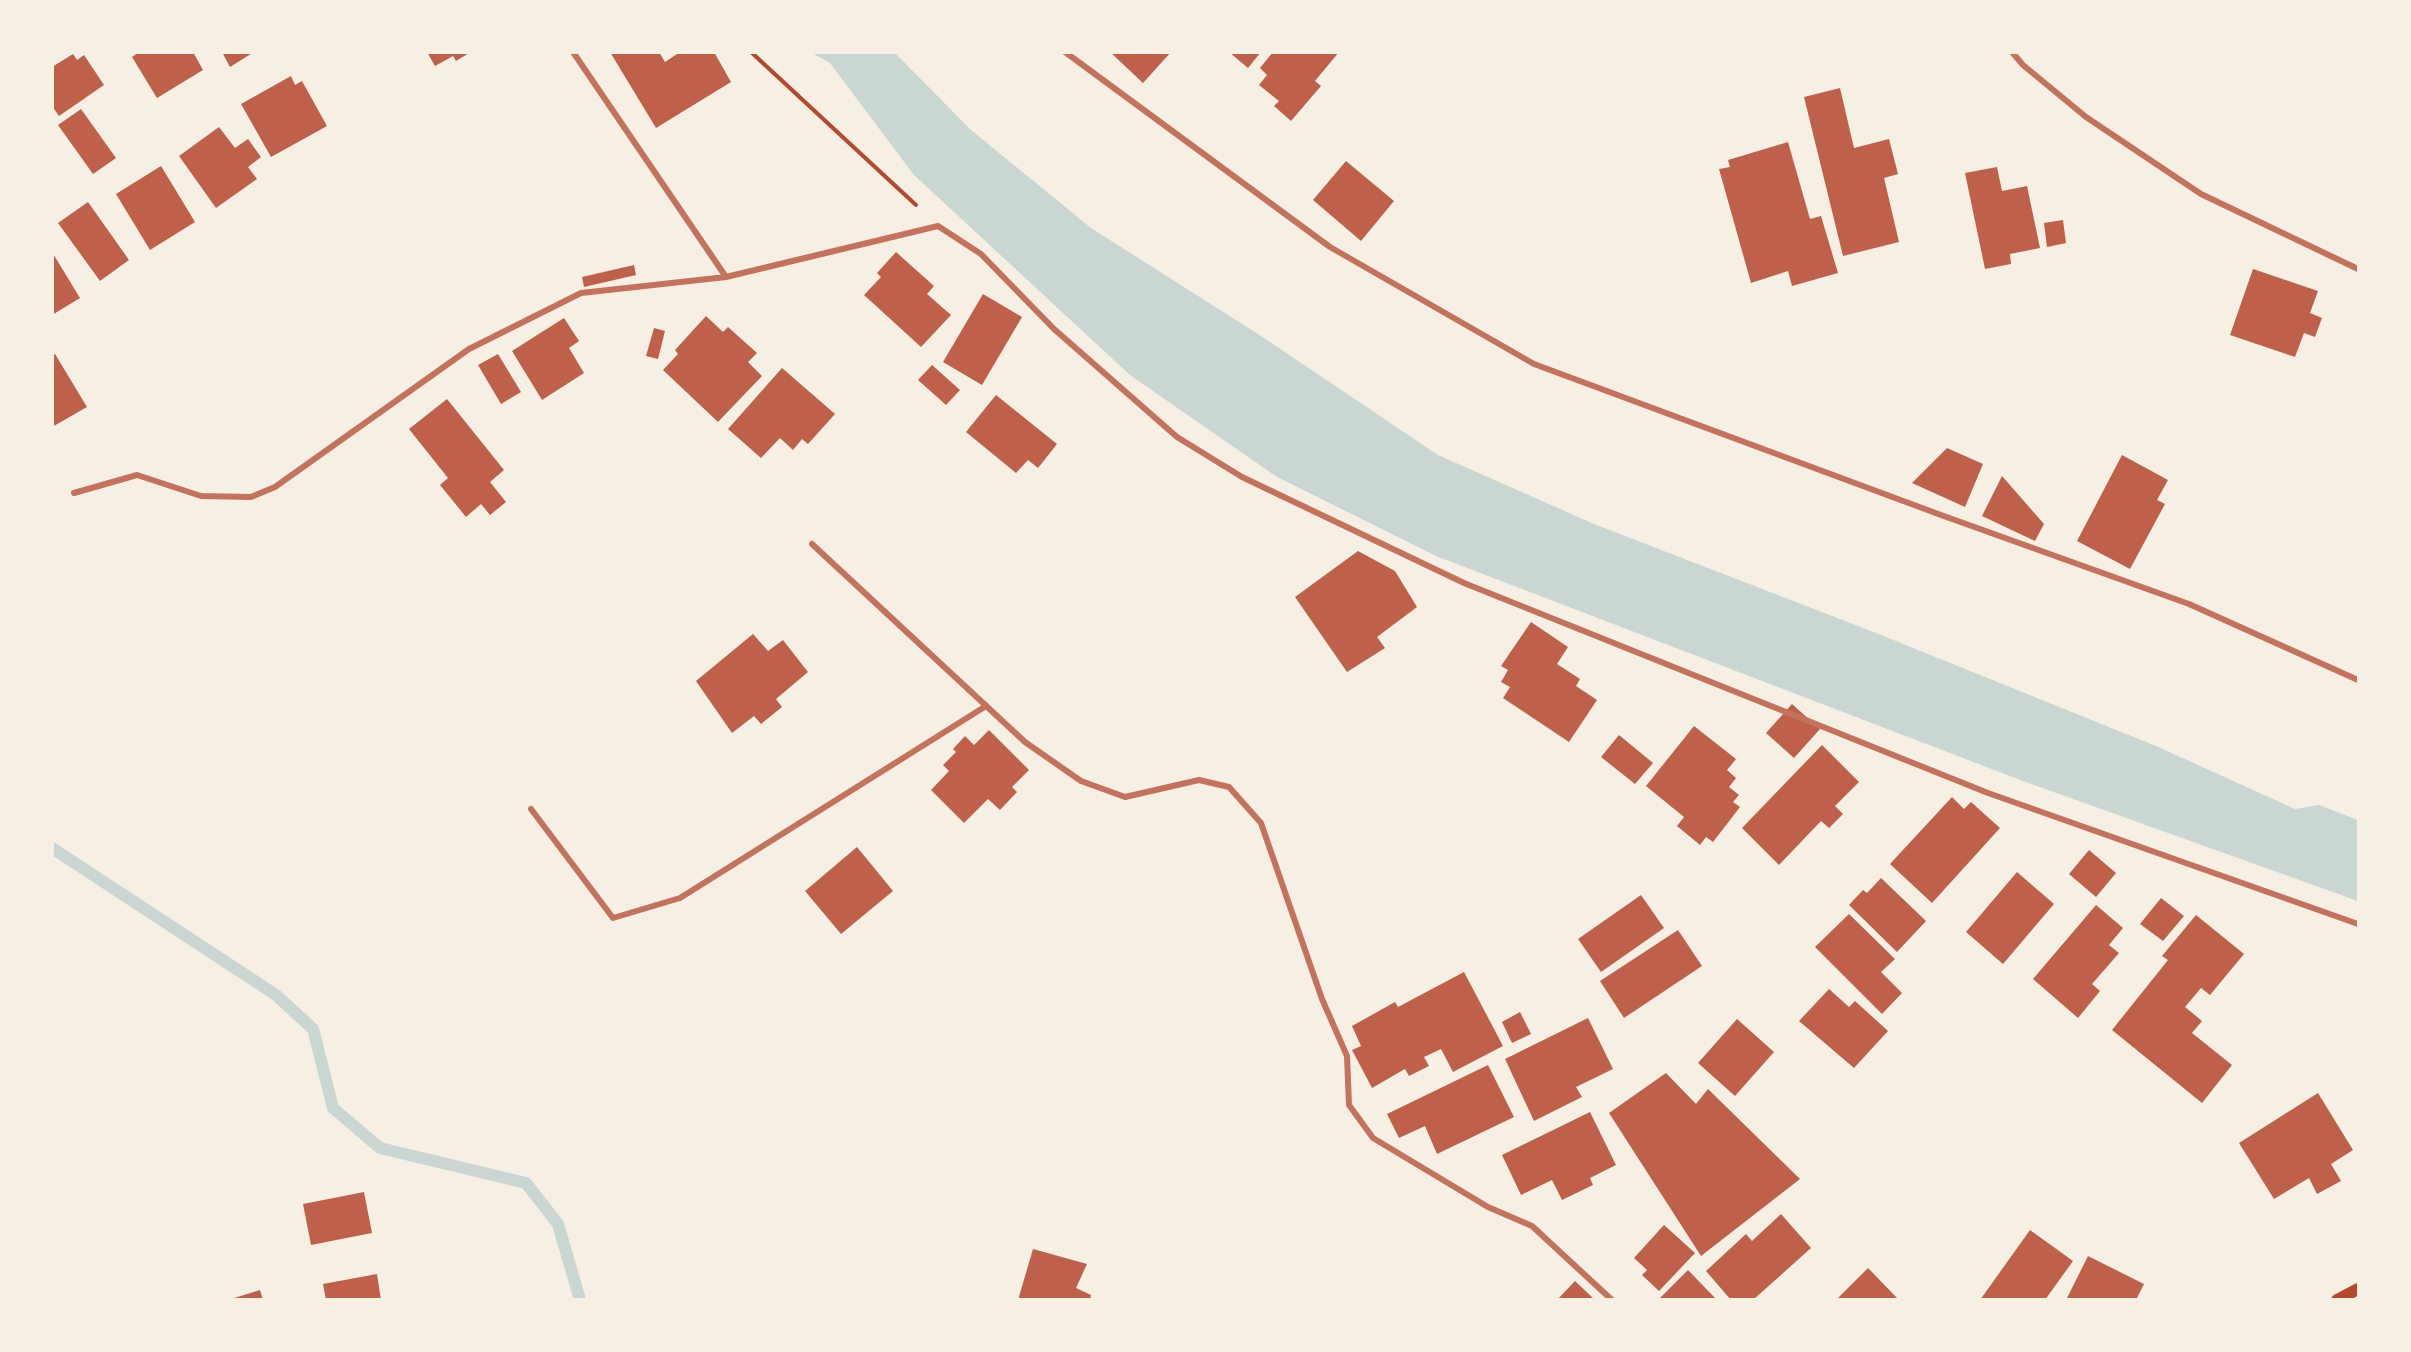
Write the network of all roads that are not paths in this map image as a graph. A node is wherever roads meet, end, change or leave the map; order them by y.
1 (573, 52) edge
2 (1065, 52) edge
3 (2012, 52) edge
4 (2358, 269) edge
5 (726, 277) junction
6 (74, 493) dead end
7 (813, 544) dead end
8 (2358, 680) edge
9 (987, 706) junction
10 (531, 809) dead end
11 (2358, 924) edge
12 (2358, 1289) edge
13 (1612, 1299) edge
14 (2337, 1299) edge

1 - 5 street
2 - 8 street
3 - 4 street
5 - 6 street
5 - 11 street
7 - 9 street
9 - 10 street
9 - 13 street
12 - 14 main road

